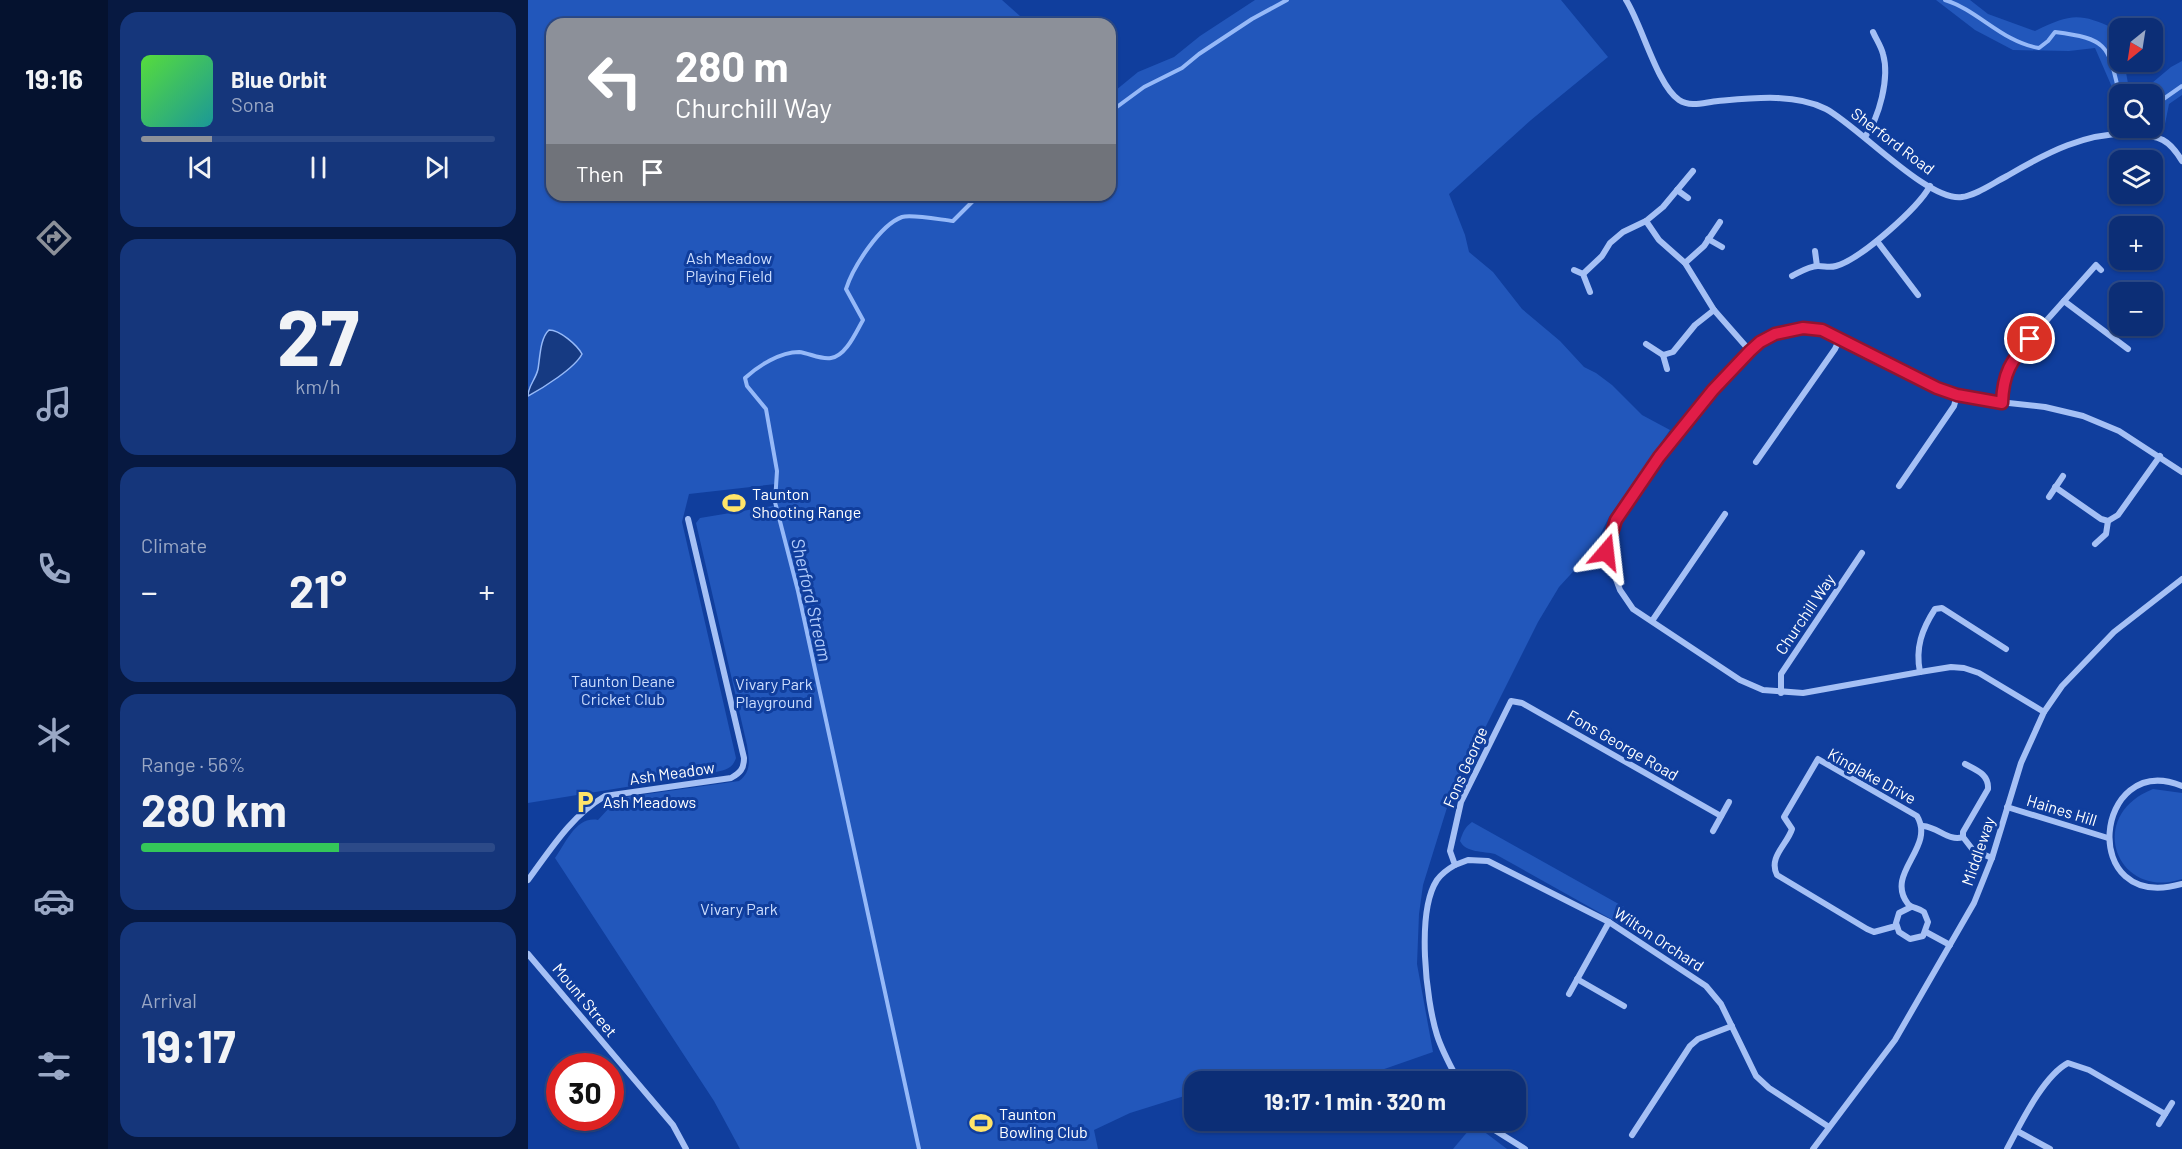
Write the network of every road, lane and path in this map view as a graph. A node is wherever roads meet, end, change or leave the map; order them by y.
1 (1626, 0) edge
2 (1873, 32) dead end
3 (1865, 137) junction
4 (2182, 161) edge
5 (1693, 171) dead end
6 (1930, 186) junction
7 (1677, 190) junction
8 (1688, 198) dead end
9 (1646, 221) junction
10 (1720, 222) dead end
11 (1708, 239) junction
12 (1877, 241) junction
13 (1722, 247) dead end
14 (1815, 251) dead end
15 (1685, 262) junction
16 (1817, 266) junction
17 (1574, 270) dead end
18 (2101, 270) dead end
19 (1583, 274) junction
20 (1792, 276) dead end
21 (1590, 292) dead end
22 (1918, 296) dead end
23 (2064, 301) junction
24 (1714, 310) junction
25 (1840, 338) junction
26 (1646, 344) dead end
27 (2128, 350) dead end
28 (1750, 351) junction
29 (1663, 355) junction
30 (1667, 369) dead end
31 (1957, 395) junction
32 (2002, 403) junction
33 (2160, 456) junction
34 (1756, 462) dead end
35 (2182, 472) edge
36 (2063, 476) dead end
37 (1899, 486) dead end
38 (2055, 487) junction
39 (2049, 497) dead end
40 (1725, 514) dead end
41 (688, 519) dead end
42 (2108, 521) junction
43 (2095, 544) dead end
44 (1862, 553) dead end
45 (2182, 579) edge
46 (1653, 621) junction
47 (2006, 649) dead end
48 (1920, 672) junction
49 (1780, 693) junction
50 (1511, 701) joint
51 (2044, 712) junction
52 (1965, 764) dead end
53 (2182, 786) edge
54 (1729, 802) dead end
55 (2007, 807) junction
56 (1721, 816) junction
57 (1923, 826) junction
58 (1713, 831) dead end
59 (1963, 837) junction
60 (2108, 838) junction
61 (1992, 858) junction
62 (1455, 865) junction
63 (528, 880) edge
64 (2182, 885) edge
65 (1911, 907) junction
66 (1609, 922) junction
67 (1896, 926) junction
68 (1926, 932) junction
69 (1950, 945) junction
70 (528, 954) edge
71 (1577, 979) junction
72 (1569, 994) dead end
73 (1623, 1006) dead end
74 (1732, 1026) junction
75 (1453, 1071) edge
76 (2172, 1103) dead end
77 (2165, 1114) junction
78 (2159, 1124) dead end
79 (1829, 1127) junction
80 (1496, 1131) edge
81 (2016, 1131) junction
82 (1632, 1135) dead end
83 (686, 1149) edge
84 (1524, 1149) edge
85 (1813, 1149) edge
86 (2007, 1149) edge
87 (2050, 1149) edge

1 - 3 street, Sherford Road
2 - 3 street
3 - 6 street, Sherford Road
4 - 6 street, Sherford Road
5 - 7 street
6 - 12 street
7 - 8 street
7 - 9 street
9 - 15 street
9 - 19 street
10 - 11 street
11 - 13 street
11 - 15 street
12 - 16 street
12 - 22 street
14 - 16 street
15 - 24 street
16 - 20 street
17 - 19 street
18 - 23 street
19 - 21 street
23 - 27 street
23 - 32 street
24 - 28 street
24 - 29 street
25 - 28 street
25 - 31 street
25 - 34 street
26 - 29 street
28 - 46 street
29 - 30 street
31 - 32 street
31 - 37 street
32 - 33 street
33 - 35 street
33 - 42 street
36 - 38 street
38 - 39 street
38 - 42 street
40 - 46 street
41 - 63 street, Ash Meadow
42 - 43 street
44 - 49 street, Churchill Way
45 - 51 street, Middleway
46 - 49 street
47 - 48 street
48 - 49 street
48 - 51 street
50 - 56 street, Fons George Road
50 - 62 street, Fons George
51 - 55 street, Middleway
52 - 59 street
53 - 60 street, Haines Hill
54 - 56 street
55 - 60 street, Haines Hill
55 - 61 street, Middleway
56 - 58 street
57 - 59 street, Kinglake Drive
57 - 65 street, Kinglake Drive
57 - 67 street, Kinglake Drive
59 - 61 street
60 - 64 street, Haines Hill
61 - 69 street, Middleway
62 - 66 street, Wilton Orchard
62 - 75 street
65 - 67 street
65 - 68 street, Kinglake Drive
66 - 71 street
66 - 74 street, Wilton Orchard
67 - 68 street
68 - 69 street
69 - 79 street, Middleway
70 - 83 street, Mount Street
71 - 72 street
71 - 73 street
74 - 79 street, Wilton Orchard
74 - 82 street
76 - 77 street
77 - 78 street
77 - 81 street
79 - 85 street, Middleway
80 - 84 street
81 - 86 street
81 - 87 street

